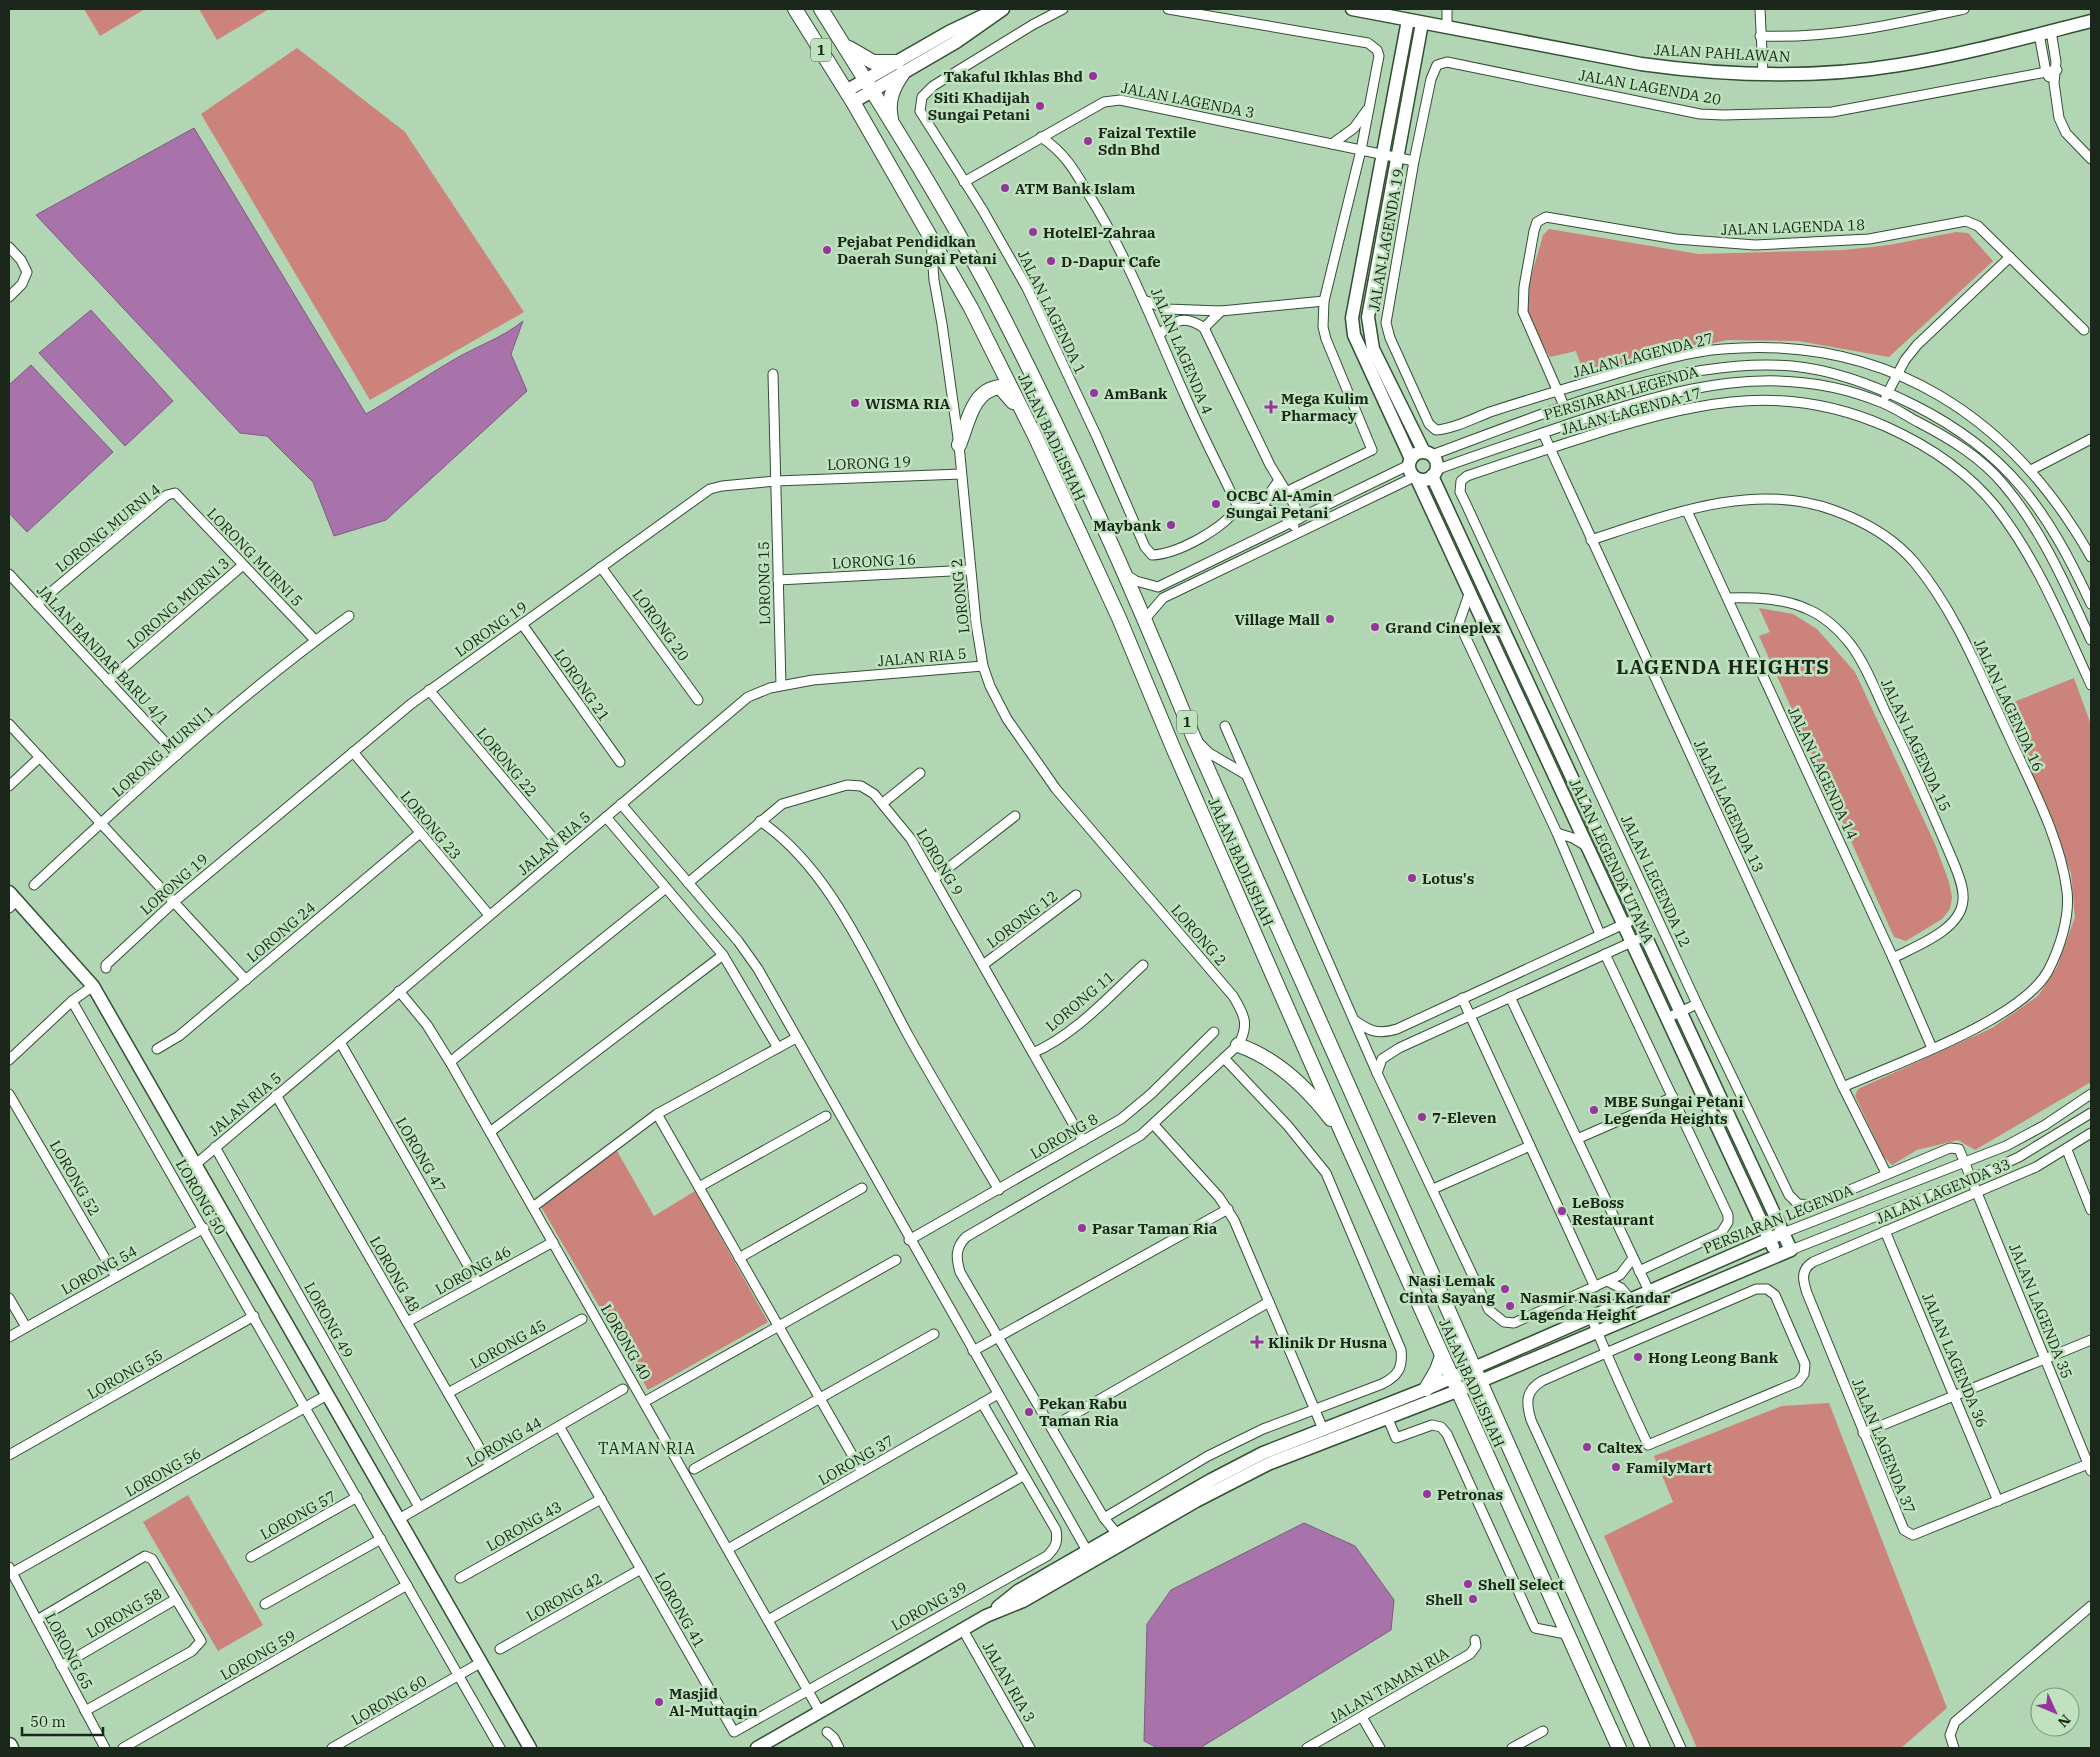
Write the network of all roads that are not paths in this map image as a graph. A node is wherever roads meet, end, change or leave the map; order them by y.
1 (795, 9) edge
2 (821, 9) edge
3 (998, 9) edge
4 (1003, 9) edge
5 (1063, 9) edge
6 (1168, 9) edge
7 (1352, 9) edge
8 (1447, 9) edge
9 (1760, 9) edge
10 (1964, 9) edge
11 (1408, 20) junction
12 (2091, 21) edge
13 (1422, 23) junction
14 (1447, 27) junction
15 (2045, 33) junction
16 (1760, 36) junction
17 (842, 43) junction
18 (1447, 62) joint
19 (900, 67) junction
20 (2057, 70) junction
21 (2046, 72) junction
22 (1763, 74) junction
23 (2054, 83) junction
24 (869, 85) junction
25 (849, 97) junction
26 (1369, 108) junction
27 (892, 125) junction
28 (1041, 137) junction
29 (1332, 144) junction
30 (1360, 150) junction
31 (1383, 154) junction
32 (1396, 157) junction
33 (2091, 159) edge
34 (1414, 161) junction
35 (964, 182) junction
36 (931, 240) junction
37 (9, 247) edge
38 (2010, 257) junction
39 (9, 297) edge
40 (1146, 301) junction
41 (1324, 301) junction
42 (1221, 311) junction
43 (1204, 328) junction
44 (2084, 330) dead end
45 (1160, 334) junction
46 (773, 374) dead end
47 (1897, 374) junction
48 (1558, 391) junction
49 (1888, 392) junction
50 (1884, 403) junction
51 (1564, 408) junction
52 (1429, 424) joint
53 (1543, 433) junction
54 (1035, 436) junction
55 (958, 439) junction
56 (2091, 439) edge
57 (1550, 448) junction
58 (1428, 454) junction
59 (1413, 470) junction
60 (2031, 470) junction
61 (1434, 473) junction
62 (961, 474) junction
63 (1279, 480) junction
64 (776, 481) junction
65 (1286, 492) junction
66 (175, 494) joint
67 (1238, 508) junction
68 (1264, 509) junction
69 (1688, 511) junction
70 (1295, 520) junction
71 (1297, 533) junction
72 (1591, 540) junction
73 (2091, 557) edge
74 (243, 565) junction
75 (601, 567) junction
76 (970, 570) junction
77 (9, 574) edge
78 (1126, 576) junction
79 (778, 580) junction
80 (1469, 594) junction
81 (1728, 598) junction
82 (37, 604) junction
83 (2091, 604) edge
84 (349, 616) dead end
85 (1145, 619) junction
86 (522, 624) junction
87 (315, 640) junction
88 (2091, 640) edge
89 (983, 666) junction
90 (108, 681) junction
91 (2091, 685) edge
92 (781, 686) junction
93 (429, 690) junction
94 (698, 700) dead end
95 (9, 724) edge
96 (1225, 726) dead end
97 (1193, 736) junction
98 (353, 752) junction
99 (177, 755) junction
100 (40, 757) junction
101 (620, 762) dead end
102 (920, 773) dead end
103 (1248, 776) junction
104 (9, 786) edge
105 (883, 803) junction
106 (621, 804) junction
107 (606, 816) junction
108 (1015, 816) dead end
109 (760, 821) junction
110 (102, 822) junction
111 (420, 833) junction
112 (1557, 833) junction
113 (1588, 848) junction
114 (564, 852) junction
115 (934, 879) junction
116 (688, 883) junction
117 (34, 885) dead end
118 (666, 888) junction
119 (1076, 895) dead end
120 (11, 900) edge
121 (175, 901) junction
122 (489, 915) junction
123 (1637, 918) junction
124 (1623, 924) junction
125 (1600, 934) junction
126 (1645, 936) junction
127 (1632, 942) junction
128 (1605, 954) junction
129 (723, 955) junction
130 (1893, 958) junction
131 (983, 965) junction
132 (1143, 965) dead end
133 (106, 968) dead end
134 (246, 980) junction
135 (93, 986) junction
136 (399, 991) junction
137 (1510, 997) junction
138 (1462, 998) junction
139 (72, 1001) junction
140 (1697, 1004) junction
141 (1680, 1012) junction
142 (1470, 1016) junction
143 (1667, 1018) junction
144 (1353, 1020) junction
145 (1214, 1032) dead end
146 (796, 1038) junction
147 (340, 1042) junction
148 (1238, 1045) junction
149 (778, 1048) junction
150 (1932, 1048) junction
151 (157, 1049) dead end
152 (1033, 1053) junction
153 (1224, 1058) junction
154 (9, 1060) edge
155 (450, 1062) junction
156 (1377, 1074) junction
157 (1843, 1087) junction
158 (9, 1094) edge
159 (2091, 1094) edge
160 (276, 1096) junction
161 (1673, 1097) junction
162 (2091, 1113) edge
163 (657, 1114) junction
164 (826, 1116) dead end
165 (1154, 1125) junction
166 (490, 1132) junction
167 (2091, 1133) edge
168 (1343, 1135) junction
169 (1577, 1139) junction
170 (1083, 1141) junction
171 (1530, 1146) junction
172 (216, 1147) junction
173 (2066, 1150) junction
174 (1966, 1162) junction
175 (196, 1164) junction
176 (1886, 1173) junction
177 (1973, 1178) junction
178 (699, 1187) junction
179 (862, 1188) dead end
180 (1433, 1189) junction
181 (999, 1190) junction
182 (1978, 1192) junction
183 (532, 1206) junction
184 (1228, 1209) junction
185 (2091, 1210) edge
186 (204, 1228) junction
187 (1886, 1231) junction
188 (1783, 1233) junction
189 (1769, 1239) junction
190 (909, 1240) junction
191 (553, 1242) junction
192 (1791, 1250) junction
193 (1777, 1256) junction
194 (739, 1258) junction
195 (1633, 1258) junction
196 (896, 1260) dead end
197 (1804, 1270) joint
198 (1639, 1271) junction
199 (116, 1277) junction
200 (1607, 1281) junction
201 (478, 1283) junction
202 (1595, 1287) junction
203 (1649, 1291) junction
204 (9, 1298) edge
205 (1631, 1300) junction
206 (1269, 1302) junction
207 (254, 1316) junction
208 (1591, 1317) junction
209 (582, 1319) dead end
210 (407, 1322) junction
211 (778, 1326) junction
212 (26, 1328) junction
213 (1596, 1331) junction
214 (934, 1334) dead end
215 (9, 1337) edge
216 (998, 1337) junction
217 (2091, 1340) edge
218 (973, 1351) junction
219 (1606, 1353) junction
220 (1442, 1356) junction
221 (2046, 1358) junction
222 (1473, 1368) junction
223 (1451, 1377) junction
224 (1478, 1381) junction
225 (623, 1389) dead end
226 (1426, 1389) junction
227 (1457, 1391) junction
228 (448, 1392) junction
229 (998, 1394) junction
230 (326, 1395) junction
231 (1954, 1396) junction
232 (820, 1398) junction
233 (644, 1402) junction
234 (982, 1403) junction
235 (306, 1407) junction
236 (1314, 1408) junction
237 (1388, 1419) junction
238 (559, 1426) junction
239 (1052, 1427) junction
240 (1323, 1430) junction
241 (1863, 1433) junction
242 (9, 1455) edge
243 (490, 1466) junction
244 (2090, 1467) edge
245 (694, 1469) dead end
246 (862, 1472) junction
247 (1023, 1476) junction
248 (358, 1497) junction
249 (601, 1498) junction
250 (1998, 1500) junction
251 (419, 1507) junction
252 (1104, 1518) junction
253 (399, 1519) junction
254 (1117, 1534) junction
255 (381, 1539) junction
256 (728, 1549) junction
257 (1090, 1556) junction
258 (251, 1557) dead end
259 (641, 1569) junction
260 (10, 1570) edge
261 (460, 1578) dead end
262 (407, 1585) junction
263 (176, 1599) junction
264 (265, 1604) dead end
265 (2091, 1606) edge
266 (36, 1620) junction
267 (768, 1620) junction
268 (963, 1630) junction
269 (1566, 1634) junction
270 (1475, 1640) dead end
271 (500, 1649) dead end
272 (480, 1663) junction
273 (61, 1666) junction
274 (459, 1676) junction
275 (808, 1690) junction
276 (85, 1711) junction
277 (820, 1712) junction
278 (1362, 1717) junction
279 (1543, 1731) dead end
280 (827, 1732) dead end
281 (105, 1748) edge
282 (123, 1748) edge
283 (332, 1748) edge
284 (499, 1748) edge
285 (530, 1748) edge
286 (757, 1748) edge
287 (839, 1748) edge
288 (1030, 1748) edge
289 (1307, 1748) edge
290 (1380, 1748) edge
291 (1512, 1748) edge
292 (1619, 1748) edge
293 (1643, 1748) edge
294 (1681, 1748) edge
295 (1954, 1748) edge

1 - 25 main road, JALAN BADLISHAH / 1
2 - 17 main road, JALAN BADLISHAH / 1
3 - 19 street
4 - 19 street
5 - 35 street, JALAN LAGENDA 1
6 - 26 street
7 - 11 street, JALAN PAHLAWAN
8 - 14 street
9 - 16 street
10 - 16 street
11 - 13 street, JALAN PAHLAWAN
11 - 31 street, JALAN LEGENDA UTAMA
12 - 15 street, JALAN PAHLAWAN
13 - 14 street, JALAN PAHLAWAN
13 - 32 street
14 - 22 street, JALAN PAHLAWAN
15 - 20 street
15 - 21 street
15 - 22 street, JALAN PAHLAWAN
16 - 22 street
17 - 19 main road
17 - 24 main road, JALAN BADLISHAH / 1
18 - 21 street, JALAN LAGENDA 20
18 - 34 street, JALAN LAGENDA 19
19 - 24 street
19 - 27 main road
20 - 21 street, JALAN LAGENDA 20
20 - 23 street
21 - 23 street
23 - 33 street
24 - 25 street
24 - 27 main road, JALAN BADLISHAH / 1
25 - 36 main road, JALAN BADLISHAH / 1
26 - 29 street
26 - 30 street
27 - 78 main road, JALAN BADLISHAH / 1
28 - 29 street, JALAN LAGENDA 3
28 - 35 street, JALAN LAGENDA 3
28 - 40 street, JALAN LAGENDA 4
29 - 30 street, JALAN LAGENDA 3
30 - 31 street, JALAN LAGENDA 3
30 - 41 street
31 - 32 street, JALAN LAGENDA 3
31 - 59 street, JALAN LEGENDA UTAMA
32 - 34 street, JALAN LAGENDA 3
32 - 58 street
34 - 52 street, JALAN LAGENDA 19
35 - 67 street, JALAN LAGENDA 1
36 - 54 main road, JALAN BADLISHAH / 1
36 - 55 street, LORONG 2
37 - 39 street
38 - 44 street, JALAN LAGENDA 18
38 - 47 street
38 - 48 street, JALAN LAGENDA 18
40 - 42 street
40 - 45 street, JALAN LAGENDA 4
41 - 42 street
41 - 65 street
42 - 43 street
43 - 45 street
43 - 63 street
45 - 67 street, JALAN LAGENDA 4
46 - 64 street, LORONG 15
47 - 48 street, JALAN LAGENDA 27
47 - 49 street
47 - 60 street, JALAN LAGENDA 27
48 - 51 street, JALAN LAGENDA 18
48 - 52 street, JALAN LAGENDA 27
49 - 50 street
49 - 51 street, PERSIARAN LEGENDA
49 - 83 street, PERSIARAN LEGENDA
50 - 53 street, PERSIARAN LEGENDA
50 - 88 street, PERSIARAN LEGENDA
51 - 58 street, PERSIARAN LEGENDA
53 - 57 street, JALAN LAGENDA 13
53 - 61 street, PERSIARAN LEGENDA
54 - 55 main road
54 - 168 main road, JALAN BADLISHAH / 1
55 - 62 street, LORONG 2
56 - 60 street
57 - 72 street, JALAN LAGENDA 13
57 - 91 street, JALAN LAGENDA 17
57 - 140 street, JALAN LEGENDA 12
58 - 59 street
58 - 61 street
59 - 61 street
59 - 70 street
59 - 71 street
59 - 80 street, JALAN LEGENDA UTAMA
60 - 73 street, JALAN LAGENDA 27
61 - 123 street, JALAN LEGENDA UTAMA
62 - 64 street, LORONG 19
62 - 76 street, LORONG 2
63 - 65 street
63 - 68 street
64 - 75 street, LORONG 19
64 - 79 street, LORONG 15
65 - 70 street
66 - 74 street, LORONG MURNI 5
66 - 82 street, LORONG MURNI 4
67 - 68 street
68 - 70 street
69 - 72 street, JALAN LAGENDA 16
69 - 81 street, JALAN LAGENDA 14
69 - 150 street, JALAN LAGENDA 16
70 - 71 street
70 - 78 street
71 - 85 street
72 - 157 street, JALAN LAGENDA 13
74 - 87 street, LORONG MURNI 5
74 - 90 street, LORONG MURNI 3
75 - 86 street, LORONG 19
75 - 94 street, LORONG 20
76 - 79 street, LORONG 16
76 - 89 street, LORONG 2
77 - 82 street, JALAN BANDAR BARU 4/1
78 - 85 main road, JALAN BADLISHAH / 1
79 - 92 street, LORONG 15
80 - 112 street
80 - 113 street, JALAN LEGENDA UTAMA
81 - 130 street, JALAN LAGENDA 14
81 - 130 street, JALAN LAGENDA 15
82 - 90 street, JALAN BANDAR BARU 4/1
84 - 87 street, LORONG MURNI 1
85 - 97 main road, JALAN BADLISHAH / 1
86 - 93 street, LORONG 19
86 - 101 street, LORONG 21
87 - 99 street, LORONG MURNI 1
89 - 92 street, JALAN RIA 5
89 - 148 street, LORONG 2
90 - 99 street, JALAN BANDAR BARU 4/1
92 - 106 street, JALAN RIA 5
93 - 98 street, LORONG 19
93 - 114 street, LORONG 22
95 - 100 street
96 - 103 street
97 - 103 street
97 - 222 main road, JALAN BADLISHAH / 1
98 - 111 street, LORONG 23
98 - 121 street, LORONG 19
99 - 110 street, LORONG MURNI 1
100 - 104 street
100 - 110 street
102 - 105 street
103 - 144 street
105 - 109 street, LORONG 9
105 - 115 street, LORONG 9
106 - 107 street, JALAN RIA 5
106 - 116 street
107 - 114 street, JALAN RIA 5
107 - 118 street
108 - 115 street
109 - 116 street, LORONG 9
109 - 181 street
110 - 117 street, LORONG MURNI 1
110 - 121 street
111 - 122 street, LORONG 23
111 - 134 street, LORONG 24
112 - 113 street
112 - 125 street
113 - 124 street, JALAN LEGENDA UTAMA
114 - 122 street, JALAN RIA 5
115 - 131 street, LORONG 9
116 - 146 street
118 - 129 street
118 - 155 street
119 - 131 street, LORONG 12
120 - 135 street
121 - 133 street, LORONG 19
121 - 134 street
122 - 136 street, JALAN RIA 5
123 - 124 street
123 - 126 street, JALAN LEGENDA UTAMA
124 - 125 street
124 - 127 street, JALAN LEGENDA UTAMA
125 - 138 street
126 - 127 street
126 - 141 street, JALAN LEGENDA UTAMA
127 - 128 street
127 - 143 street, JALAN LEGENDA UTAMA
128 - 137 street
128 - 161 street
129 - 149 street
129 - 166 street
130 - 150 street, JALAN LAGENDA 14
131 - 152 street, LORONG 9
132 - 152 street, LORONG 11
134 - 151 street, LORONG 24
135 - 139 street
135 - 175 street
136 - 147 street, JALAN RIA 5
136 - 155 street, LORONG 40
137 - 142 street
137 - 169 street
138 - 142 street
138 - 144 street
139 - 154 street
139 - 186 street, LORONG 50
140 - 141 street
140 - 176 street, JALAN LEGENDA 12
141 - 143 street
141 - 188 street, JALAN LEGENDA UTAMA
142 - 156 street
142 - 171 street
143 - 189 street, JALAN LEGENDA UTAMA
144 - 156 street
145 - 170 street, LORONG 8
146 - 149 street
146 - 190 street
147 - 160 street, JALAN RIA 5
147 - 201 street, LORONG 47
148 - 153 street
148 - 168 main road
149 - 163 street
150 - 157 street, JALAN LAGENDA 16
152 - 170 street, LORONG 9
153 - 165 street
153 - 236 street
155 - 166 street, LORONG 40
156 - 180 street
157 - 176 street, JALAN LAGENDA 13
158 - 199 street, LORONG 52
159 - 174 street, PERSIARAN LEGENDA
160 - 172 street, JALAN RIA 5
160 - 210 street, LORONG 48
161 - 169 street
161 - 198 street
162 - 177 street
163 - 178 street
163 - 183 street
164 - 178 street
165 - 184 street
165 - 216 street
166 - 183 street, LORONG 40
167 - 173 street, JALAN LAGENDA 33
168 - 220 main road, JALAN BADLISHAH / 1
169 - 195 street
170 - 181 street, LORONG 8
171 - 180 street
171 - 202 street
172 - 175 street, JALAN RIA 5
172 - 251 street, LORONG 49
173 - 182 street, JALAN LAGENDA 33
173 - 185 street
174 - 176 street, JALAN LEGENDA 12
174 - 177 street, JALAN LAGENDA 35
174 - 188 street, PERSIARAN LEGENDA
175 - 230 street
177 - 182 street, JALAN LAGENDA 35
177 - 192 street
178 - 194 street
179 - 194 street
180 - 202 street
181 - 190 street, LORONG 8
182 - 187 street, JALAN LAGENDA 33
182 - 221 street, JALAN LAGENDA 35
183 - 191 street, LORONG 40
184 - 206 street
184 - 216 street
186 - 199 street, LORONG 54
186 - 207 street, LORONG 50
187 - 197 street, JALAN LAGENDA 33
187 - 231 street, JALAN LAGENDA 36
188 - 189 street, PERSIARAN LEGENDA
188 - 192 street, JALAN LEGENDA UTAMA
189 - 193 street, JALAN LEGENDA UTAMA
189 - 203 street, PERSIARAN LEGENDA
190 - 218 street
191 - 201 street, LORONG 46
191 - 233 street, LORONG 40
192 - 193 street
193 - 213 street
194 - 211 street
195 - 198 street
195 - 200 street
196 - 211 street
197 - 241 street, JALAN LAGENDA 37
198 - 203 street
199 - 212 street, LORONG 54
200 - 202 street
200 - 205 street
201 - 210 street, LORONG 46
203 - 205 street, PERSIARAN LEGENDA
204 - 212 street
205 - 208 street, PERSIARAN LEGENDA
206 - 236 street
206 - 239 street
207 - 235 street, LORONG 50
207 - 242 street, LORONG 55
208 - 213 street
208 - 222 street, PERSIARAN LEGENDA
209 - 228 street, LORONG 45
210 - 228 street, LORONG 48
211 - 232 street
211 - 233 street
212 - 215 street, LORONG 54
213 - 219 street
213 - 224 street
214 - 232 street
216 - 218 street
216 - 239 street
217 - 221 street
218 - 229 street
219 - 219 street
219 - 294 street
220 - 223 main road, JALAN BADLISHAH / 1
220 - 226 main road
221 - 231 street
221 - 244 street, JALAN LAGENDA 35
222 - 223 street, PERSIARAN LEGENDA
222 - 224 main road, JALAN BADLISHAH / 1
223 - 226 street, PERSIARAN LEGENDA
223 - 227 main road, JALAN BADLISHAH / 1
224 - 227 street
224 - 293 main road, JALAN BADLISHAH / 1
225 - 238 street, LORONG 44
226 - 240 street, PERSIARAN LEGENDA
227 - 237 street
227 - 269 main road, JALAN BADLISHAH / 1
228 - 243 street, LORONG 48
229 - 234 street, LORONG 37
229 - 257 street
230 - 235 street, LORONG 56
230 - 253 street
231 - 241 street
231 - 250 street, JALAN LAGENDA 36
232 - 245 street
232 - 246 street
233 - 256 street, LORONG 40
234 - 246 street, LORONG 37
234 - 247 street
235 - 248 street, LORONG 50
235 - 260 street, LORONG 56
236 - 240 street
236 - 252 street
237 - 257 street
237 - 269 street
238 - 243 street, LORONG 44
238 - 249 street, LORONG 41
239 - 252 street
240 - 254 street, PERSIARAN LEGENDA
241 - 250 street, JALAN LAGENDA 37
243 - 251 street, LORONG 44
244 - 250 street, JALAN LAGENDA 37
246 - 256 street, LORONG 37
247 - 267 street
247 - 275 street, LORONG 39
248 - 255 street, LORONG 50
248 - 258 street, LORONG 57
249 - 259 street, LORONG 41
249 - 261 street, LORONG 43
251 - 253 street, LORONG 44
252 - 254 street
253 - 272 street
254 - 257 street, PERSIARAN LEGENDA
255 - 262 street, LORONG 50
255 - 264 street
256 - 267 street, LORONG 40
257 - 268 street
259 - 271 street, LORONG 42
259 - 275 street, LORONG 41
260 - 266 street, LORONG 65
262 - 274 street, LORONG 50
262 - 282 street, LORONG 59
263 - 266 street
263 - 273 street, LORONG 58
263 - 276 street
265 - 295 street
266 - 273 street, LORONG 65
267 - 275 street, LORONG 40
268 - 277 street
268 - 288 street, JALAN RIA 3
269 - 292 main road, JALAN BADLISHAH / 1
270 - 278 street, JALAN TAMAN RIA
272 - 274 street, LORONG 60
272 - 285 street
273 - 276 street, LORONG 65
274 - 283 street, LORONG 60
274 - 284 street, LORONG 50
275 - 277 street, LORONG 40
276 - 281 street, LORONG 65
277 - 286 street
278 - 289 street, JALAN TAMAN RIA
278 - 290 street
279 - 291 street
280 - 287 street

